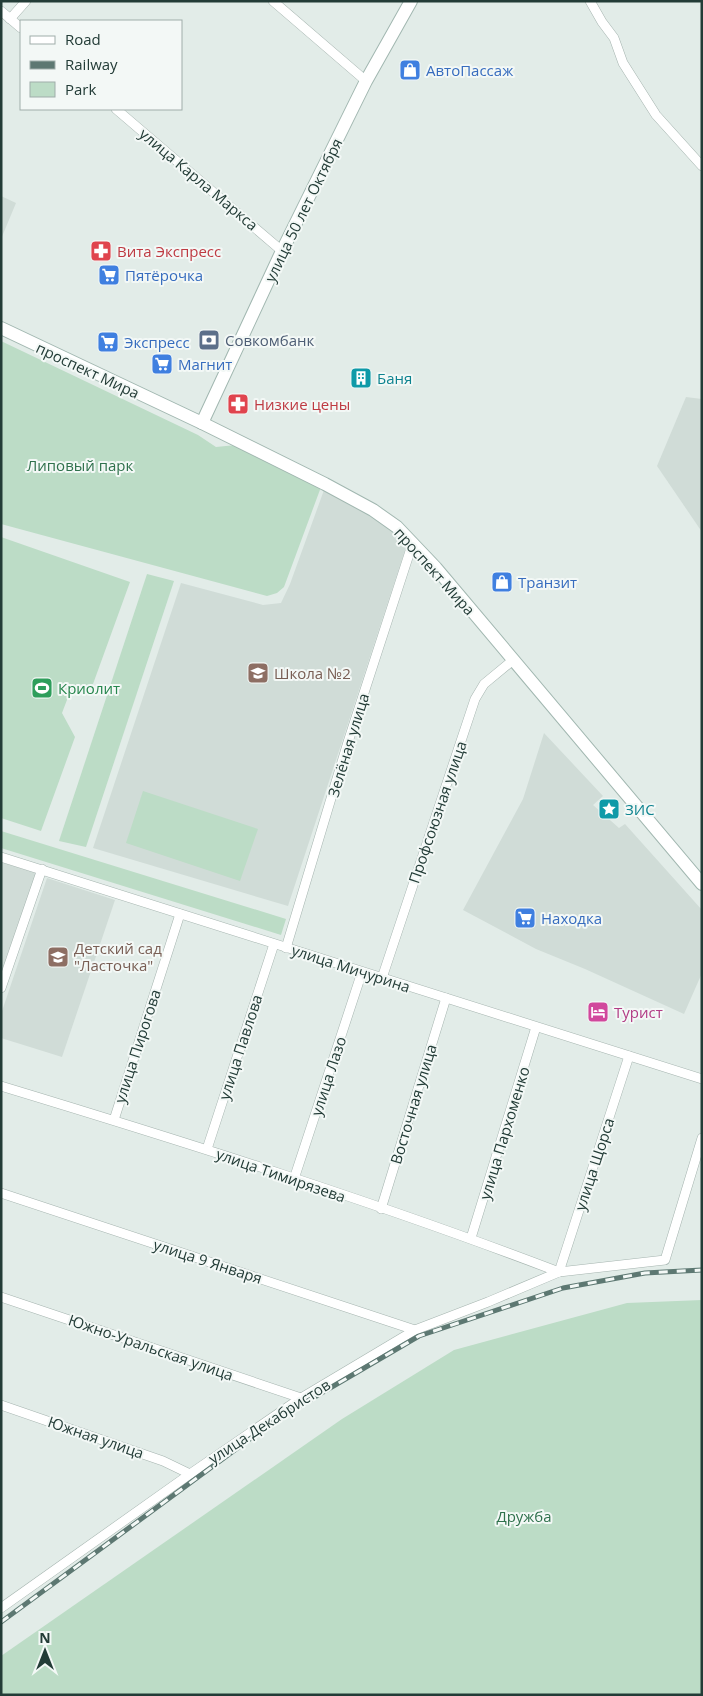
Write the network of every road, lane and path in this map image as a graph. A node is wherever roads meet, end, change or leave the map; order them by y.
1 (26, 1) edge
2 (273, 1) edge
3 (411, 1) edge
4 (590, 1) edge
5 (1, 11) edge
6 (10, 19) junction
7 (20, 27) edge
8 (366, 81) junction
9 (117, 110) edge
10 (702, 166) edge
11 (282, 250) junction
12 (1, 328) edge
13 (202, 423) junction
14 (413, 542) junction
15 (513, 660) junction
16 (1, 857) edge
17 (42, 869) junction
18 (702, 884) edge
19 (180, 914) junction
20 (274, 944) junction
21 (286, 948) junction
22 (362, 972) junction
23 (382, 978) junction
24 (1, 988) edge
25 (446, 998) junction
26 (536, 1027) junction
27 (629, 1056) junction
28 (702, 1079) edge
29 (1, 1086) edge
30 (114, 1120) junction
31 (702, 1138) edge
32 (207, 1150) junction
33 (294, 1179) junction
34 (1, 1193) edge
35 (381, 1209) junction
36 (471, 1238) junction
37 (559, 1272) junction
38 (1, 1297) edge
39 (415, 1330) junction
40 (301, 1398) junction
41 (1, 1404) edge
42 (190, 1474) junction
43 (1, 1608) edge

1 - 6 street
2 - 8 street
3 - 8 main road, улица 50 лет Октября
4 - 10 street
5 - 6 street
6 - 7 street
8 - 11 main road, улица 50 лет Октября
9 - 11 street, улица Карла Маркса
11 - 13 main road, улица 50 лет Октября
12 - 13 main road, проспект Мира
13 - 14 main road, проспект Мира
14 - 15 main road, проспект Мира
14 - 21 street, Зелёная улица
15 - 18 main road, проспект Мира
15 - 23 street, Профсоюзная улица
16 - 17 street, улица Мичурина
17 - 19 street, улица Мичурина
17 - 24 street
19 - 20 street, улица Мичурина
19 - 30 street, улица Пирогова
20 - 21 street, улица Мичурина
20 - 32 street, улица Павлова
21 - 22 street, улица Мичурина
22 - 23 street, улица Мичурина
22 - 33 street, улица Лазо
23 - 25 street, улица Мичурина
25 - 26 street, улица Мичурина
25 - 35 street, Восточная улица
26 - 27 street, улица Мичурина
26 - 36 street, улица Пархоменко
27 - 28 street, улица Мичурина
27 - 37 street, улица Щорса
29 - 30 street, улица Тимирязева
30 - 32 street, улица Тимирязева
31 - 37 street
32 - 33 street, улица Тимирязева
33 - 35 street, улица Тимирязева
34 - 39 street, улица 9 Января
35 - 36 street, улица Тимирязева
36 - 37 street, улица Тимирязева
37 - 39 street, улица Декабристов
38 - 40 street, Южно-Уральская улица
39 - 40 street, улица Декабристов
40 - 42 street, улица Декабристов
41 - 42 street, Южная улица
42 - 43 street, улица Декабристов

